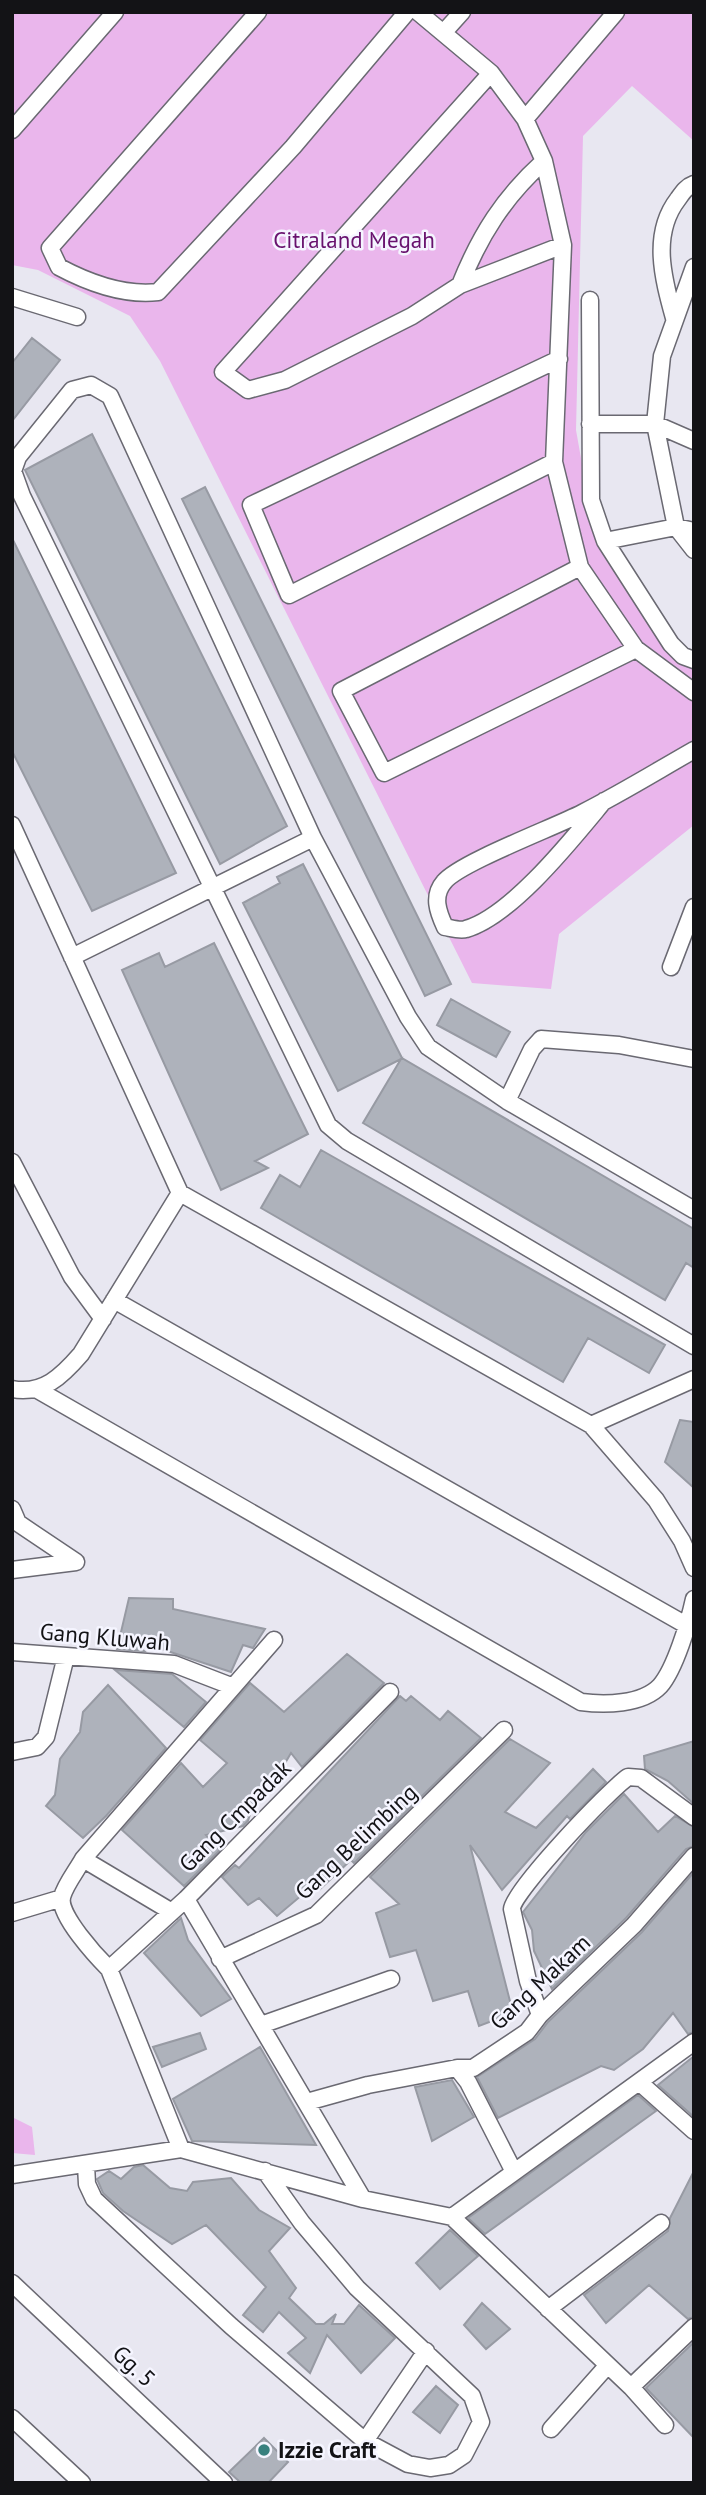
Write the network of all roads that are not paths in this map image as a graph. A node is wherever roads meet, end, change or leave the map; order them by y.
1 (115, 12) edge
2 (258, 12) edge
3 (408, 12) edge
4 (418, 12) edge
5 (462, 12) edge
6 (616, 12) edge
7 (444, 32) junction
8 (491, 73) junction
9 (525, 119) junction
10 (12, 130) edge
11 (544, 161) junction
12 (694, 184) edge
13 (563, 245) junction
14 (694, 267) edge
15 (460, 285) junction
16 (12, 297) edge
17 (590, 300) dead end
18 (76, 317) dead end
19 (674, 318) junction
20 (559, 359) junction
21 (590, 424) junction
22 (655, 425) junction
23 (694, 440) edge
24 (554, 462) junction
25 (676, 527) junction
26 (694, 531) edge
27 (605, 541) junction
28 (694, 550) edge
29 (580, 567) junction
30 (636, 649) junction
31 (694, 660) edge
32 (694, 692) edge
33 (694, 750) edge
34 (604, 801) junction
35 (12, 825) edge
36 (313, 838) junction
37 (211, 888) junction
38 (694, 907) edge
39 (72, 957) junction
40 (670, 967) dead end
41 (694, 1059) edge
42 (507, 1101) junction
43 (12, 1162) edge
44 (180, 1193) junction
45 (694, 1210) edge
46 (114, 1300) junction
47 (103, 1319) junction
48 (694, 1346) edge
49 (694, 1379) edge
50 (12, 1389) edge
51 (36, 1389) junction
52 (591, 1424) junction
53 (14, 1521) edge
54 (694, 1568) edge
55 (12, 1570) edge
56 (694, 1599) edge
57 (686, 1625) junction
58 (274, 1640) dead end
59 (12, 1652) edge
60 (65, 1656) junction
61 (232, 1686) junction
62 (390, 1692) dead end
63 (504, 1730) dead end
64 (12, 1752) edge
65 (694, 1817) edge
66 (694, 1856) edge
67 (83, 1859) junction
68 (62, 1898) junction
69 (186, 1899) junction
70 (172, 1912) junction
71 (12, 1913) edge
72 (220, 1959) junction
73 (109, 1969) junction
74 (391, 1979) dead end
75 (540, 2015) junction
76 (261, 2025) junction
77 (694, 2042) edge
78 (457, 2068) junction
79 (639, 2082) junction
80 (307, 2102) junction
81 (694, 2131) edge
82 (181, 2148) junction
83 (86, 2165) junction
84 (513, 2170) junction
85 (265, 2171) junction
86 (12, 2175) edge
87 (363, 2199) junction
88 (452, 2217) junction
89 (661, 2223) dead end
90 (12, 2283) edge
91 (548, 2309) junction
92 (694, 2327) edge
93 (426, 2351) junction
94 (607, 2366) junction
95 (631, 2387) junction
96 (12, 2418) edge
97 (665, 2426) dead end
98 (551, 2429) dead end
99 (365, 2441) junction
100 (82, 2483) edge
101 (224, 2483) edge

1 - 10 street
2 - 3 street
4 - 7 street
5 - 7 street
6 - 9 street
7 - 8 street
8 - 9 street
8 - 15 street
9 - 11 street
11 - 13 street
11 - 15 street
12 - 19 street
13 - 15 street
13 - 20 street
14 - 19 street
16 - 18 street
17 - 21 street
19 - 22 street
20 - 24 street
20 - 24 street
21 - 22 street
21 - 27 street
22 - 23 street
22 - 25 street
24 - 29 street
25 - 26 street
25 - 27 street
25 - 28 street
27 - 31 street
29 - 30 street
29 - 30 street
30 - 32 street
33 - 34 street
34 - 34 street
35 - 39 street
36 - 37 street
36 - 37 street
36 - 42 street
37 - 39 street
37 - 48 street
38 - 40 street
39 - 44 street
41 - 42 street
42 - 45 street
43 - 47 street
44 - 46 street
44 - 52 street
46 - 47 street
46 - 57 street
47 - 51 street
49 - 52 street
50 - 51 street
51 - 57 street
52 - 54 street
53 - 55 street
56 - 57 street
58 - 61 street
59 - 60 street, Gang Kluwah
60 - 61 street, Gang Kluwah
60 - 64 street
61 - 67 street
62 - 69 street, Gang Cmpadak
63 - 72 street, Gang Belimbing
65 - 75 street
66 - 75 street, Gang Makam
67 - 68 street
67 - 70 street
68 - 71 street
68 - 73 street
69 - 70 street, Gang Cmpadak
69 - 72 street
70 - 73 street, Gang Cmpadak
72 - 76 street
73 - 82 street
74 - 76 street
75 - 78 street, Gang Makam
76 - 80 street
77 - 79 street
78 - 80 street, Gang Makam
78 - 84 street
79 - 81 street
79 - 84 street
80 - 87 street
82 - 83 street
82 - 85 street
83 - 86 street
83 - 99 street
84 - 88 street
85 - 87 street
85 - 93 street
87 - 88 street
88 - 91 street
89 - 91 street
90 - 101 street, Gg. 5
91 - 94 street
92 - 95 street
93 - 99 street
93 - 99 street
94 - 95 street
94 - 98 street
95 - 97 street
96 - 100 street

